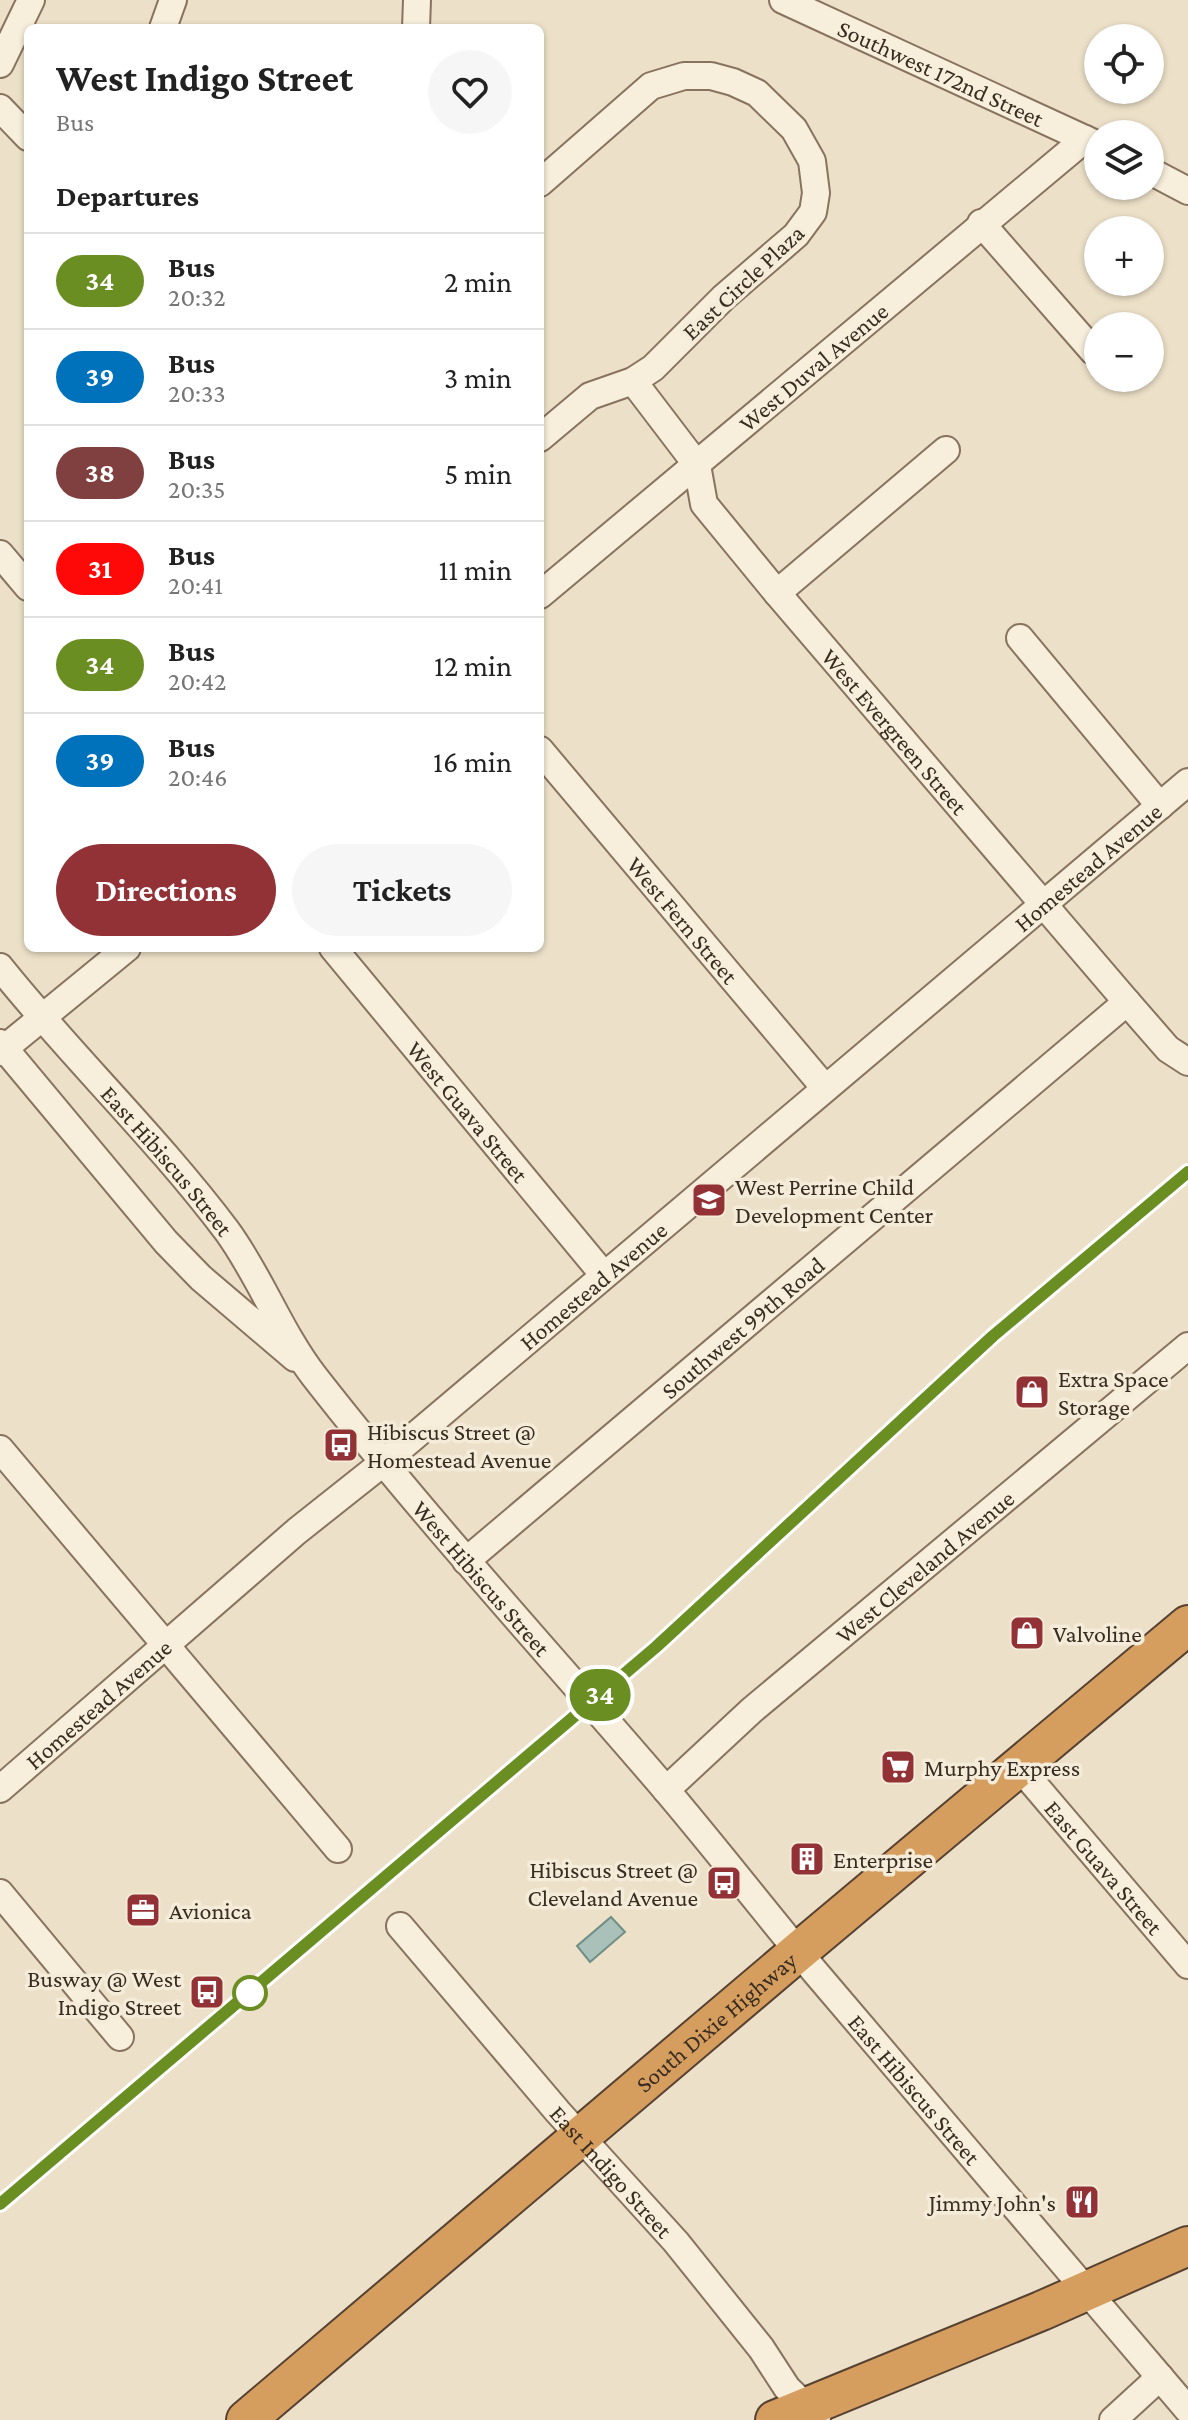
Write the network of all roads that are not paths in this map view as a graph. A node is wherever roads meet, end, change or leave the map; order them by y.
1 (31, 0) edge
2 (173, 0) edge
3 (417, 0) edge
4 (783, 0) edge
5 (164, 24) edge
6 (416, 24) edge
7 (0, 64) edge
8 (0, 108) edge
9 (24, 133) edge
10 (1084, 139) edge
11 (1084, 147) edge
12 (1164, 178) edge
13 (544, 179) edge
14 (1188, 191) edge
15 (981, 223) junction
16 (1084, 341) edge
17 (633, 381) junction
18 (544, 435) edge
19 (946, 450) dead end
20 (697, 465) junction
21 (0, 554) edge
22 (24, 582) edge
23 (544, 592) edge
24 (777, 593) junction
25 (1020, 638) dead end
26 (544, 755) edge
27 (1188, 782) edge
28 (1160, 806) junction
29 (1042, 904) junction
30 (122, 952) edge
31 (336, 952) edge
32 (0, 967) edge
33 (1127, 1002) junction
34 (42, 1019) junction
35 (2, 1048) edge
36 (1188, 1062) edge
37 (825, 1088) junction
38 (603, 1274) junction
39 (1188, 1346) edge
40 (310, 1371) junction
41 (0, 1449) edge
42 (384, 1462) junction
43 (466, 1561) junction
44 (1188, 1625) edge
45 (165, 1645) junction
46 (1020, 1768) junction
47 (0, 1789) edge
48 (666, 1790) junction
49 (338, 1849) dead end
50 (0, 1893) edge
51 (400, 1926) dead end
52 (799, 1951) junction
53 (1188, 1965) edge
54 (120, 2037) dead end
55 (582, 2137) junction
56 (1188, 2246) edge
57 (1087, 2291) junction
58 (1160, 2377) junction
59 (1188, 2410) edge
60 (801, 2416) edge
61 (253, 2418) edge
62 (1113, 2420) edge

1 - 7 street
2 - 5 street
3 - 6 street
4 - 10 street, Southwest 172nd Street
8 - 9 street
11 - 15 street, West Duval Avenue
12 - 14 street
13 - 17 street, East Circle Plaza
15 - 16 street
15 - 20 street, West Duval Avenue
17 - 18 street, East Circle Plaza
17 - 20 street, West Evergreen Street
19 - 24 street
20 - 23 street, West Duval Avenue
20 - 24 street, West Evergreen Street
21 - 22 street
24 - 29 street, West Evergreen Street
25 - 28 street
26 - 37 street, West Fern Street
27 - 28 street, Homestead Avenue
28 - 29 street, Homestead Avenue
29 - 33 street, West Evergreen Street
29 - 37 street, Homestead Avenue
30 - 34 street
31 - 38 street, West Guava Street
32 - 34 street, East Hibiscus Street
33 - 36 street, West Evergreen Street
33 - 43 street, Southwest 99th Road
34 - 35 street
34 - 40 street, East Hibiscus Street
35 - 40 street, East Hibiscus Street
37 - 38 street, Homestead Avenue
38 - 42 street, Homestead Avenue
39 - 48 street, West Cleveland Avenue
40 - 42 street, East Hibiscus Street
41 - 45 street
42 - 43 street, West Hibiscus Street
42 - 45 street, Homestead Avenue
43 - 48 street, West Hibiscus Street
44 - 46 highway, South Dixie Highway
45 - 47 street, Homestead Avenue
45 - 49 street
46 - 52 highway, South Dixie Highway
46 - 53 street, East Guava Street
48 - 52 street, West Hibiscus Street
50 - 54 street
51 - 55 street, East Indigo Street
52 - 55 highway, South Dixie Highway
52 - 57 street, East Hibiscus Street
55 - 60 street, East Indigo Street
55 - 61 highway, South Dixie Highway
56 - 57 highway
57 - 58 street, East Hibiscus Street
57 - 60 highway
58 - 59 street, East Hibiscus Street
58 - 62 street

